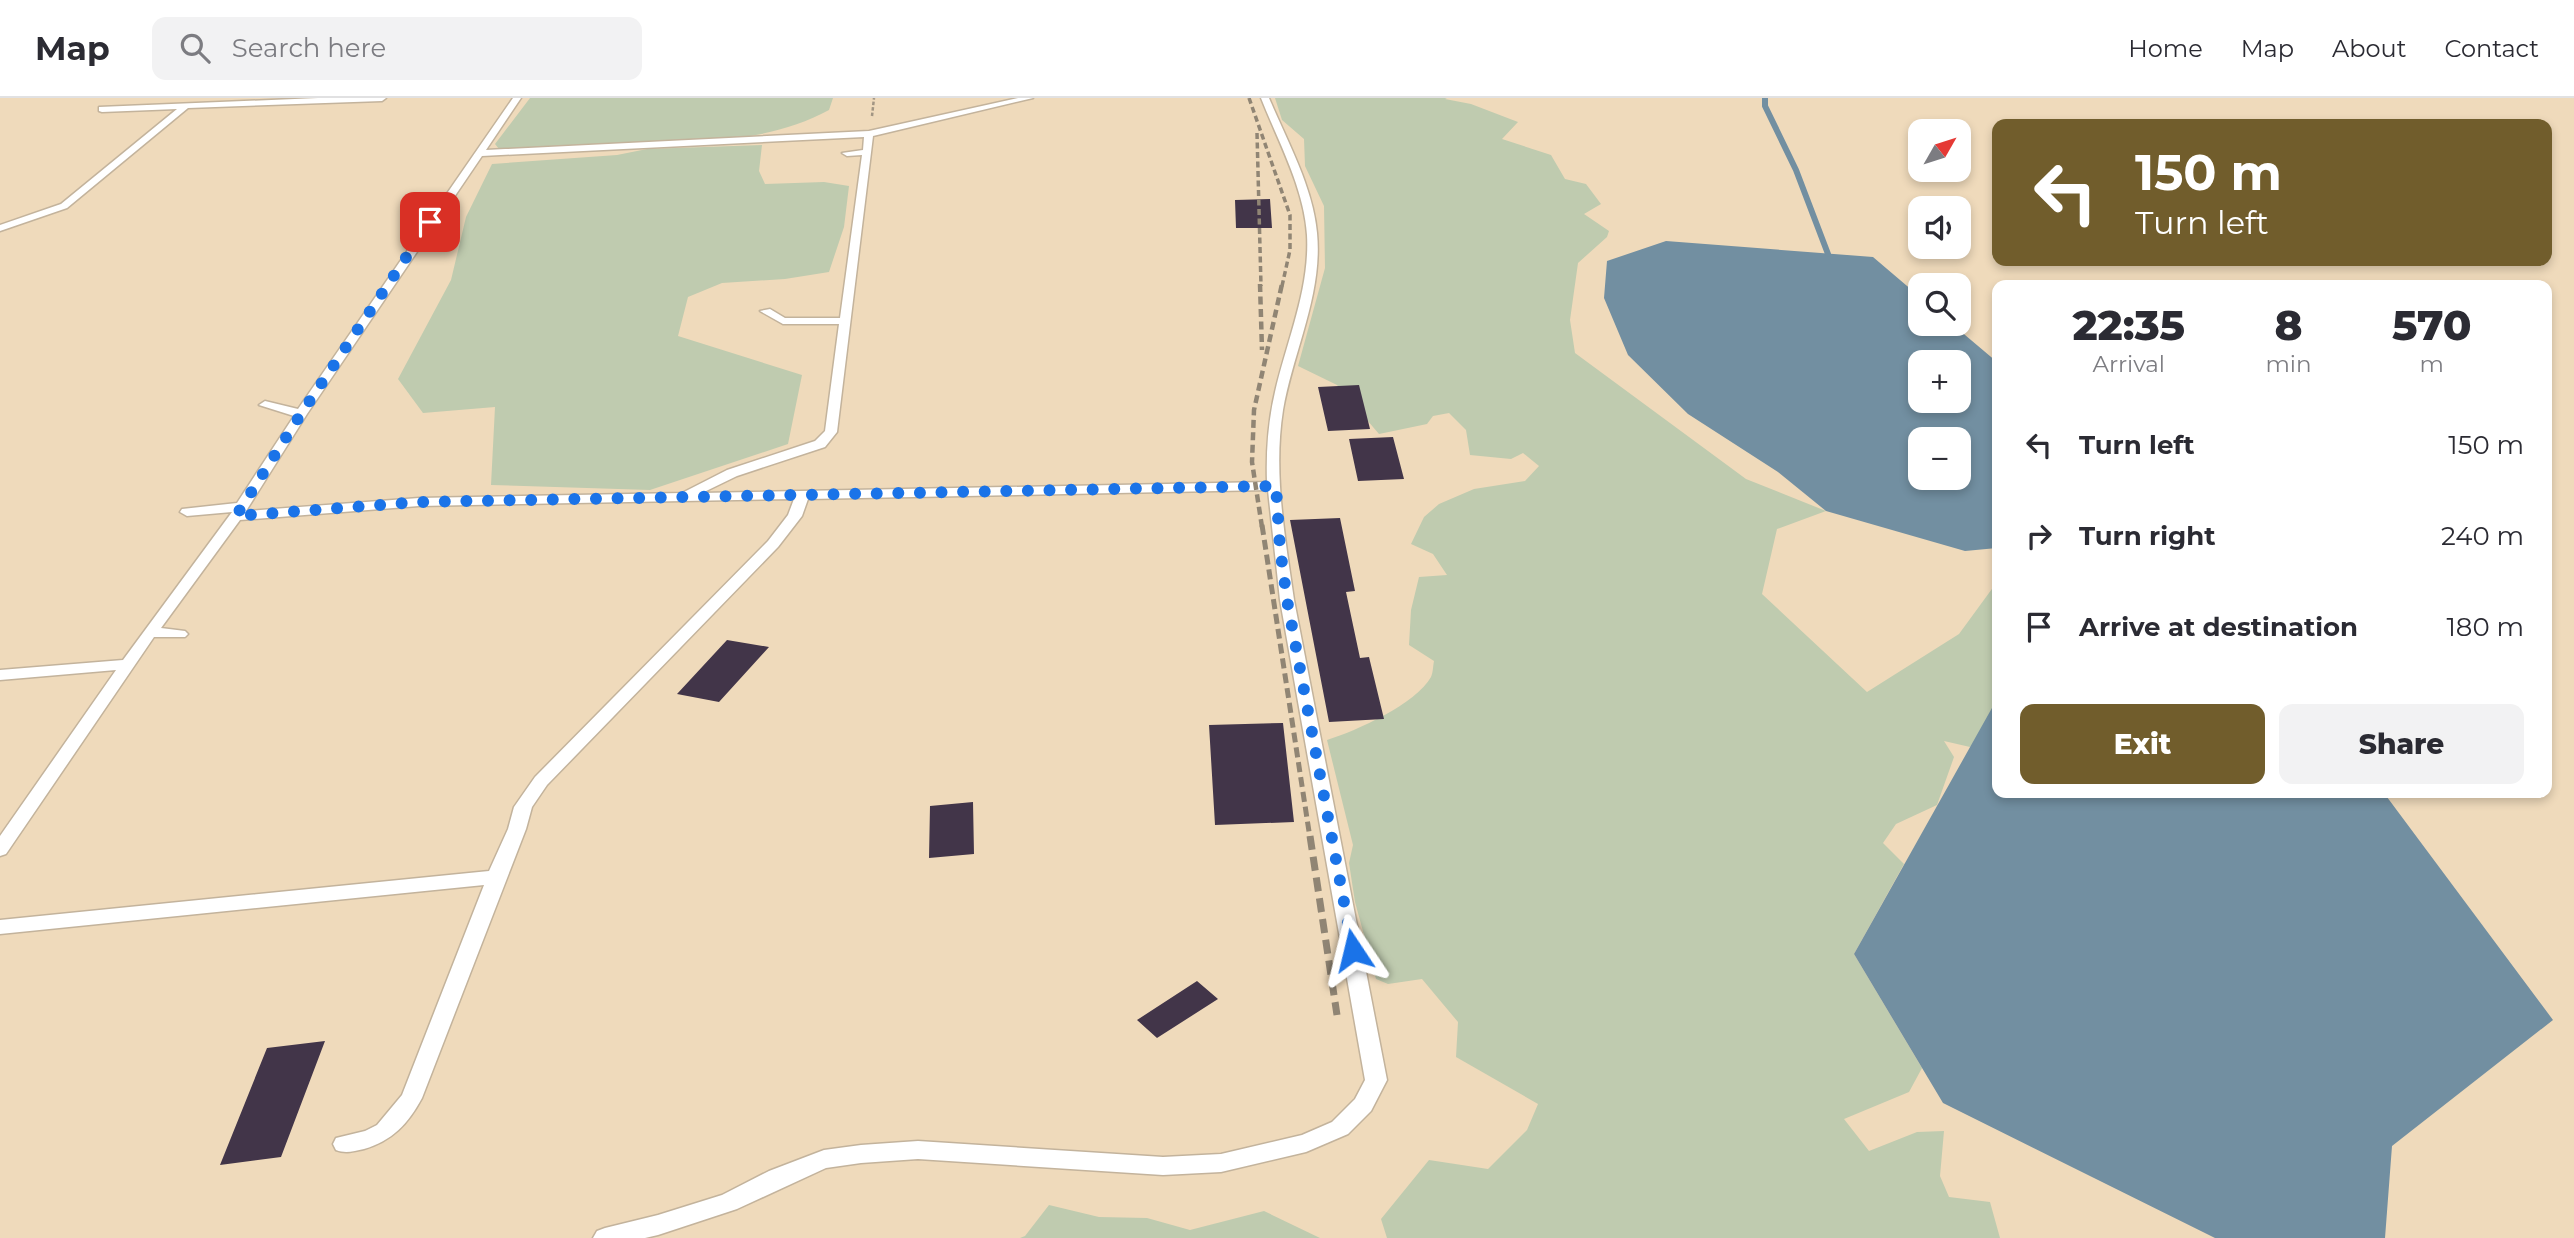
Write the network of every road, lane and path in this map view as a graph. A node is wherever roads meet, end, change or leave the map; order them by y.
1 (193, 98) edge
2 (382, 98) edge
3 (517, 98) edge
4 (1029, 98) edge
5 (1265, 98) edge
6 (184, 107) junction
7 (102, 109) dead end
8 (869, 134) junction
9 (867, 152) junction
10 (479, 153) junction
11 (847, 153) dead end
12 (1, 229) edge
13 (766, 311) dead end
14 (846, 321) junction
15 (265, 405) dead end
16 (301, 414) junction
17 (1276, 486) junction
18 (428, 488) dead end
19 (802, 496) junction
20 (685, 497) junction
21 (419, 502) junction
22 (187, 512) dead end
23 (239, 512) junction
24 (150, 632) junction
25 (180, 634) dead end
26 (127, 664) junction
27 (0, 675) edge
28 (0, 850) edge
29 (496, 877) junction
30 (0, 927) edge
31 (344, 1144) dead end
32 (605, 1238) edge

1 - 6 lane
2 - 6 lane
3 - 10 lane
4 - 8 lane
5 - 17 lane
6 - 7 lane
6 - 12 lane
8 - 9 lane
8 - 10 lane
9 - 11 lane
9 - 14 lane
10 - 16 lane
13 - 14 lane
14 - 20 lane
15 - 16 lane
16 - 23 lane
17 - 19 lane
17 - 32 lane
18 - 21 lane
19 - 20 lane
19 - 29 lane
20 - 21 lane
21 - 23 lane
22 - 23 lane
23 - 24 lane
24 - 25 lane
24 - 26 lane
26 - 27 lane
26 - 28 lane
29 - 30 lane
29 - 31 lane

